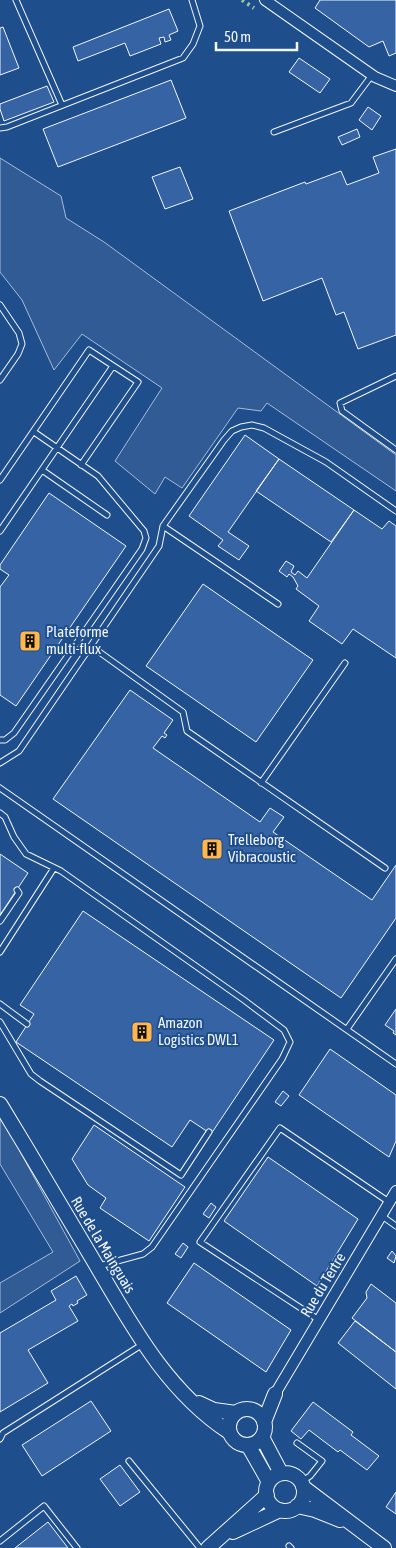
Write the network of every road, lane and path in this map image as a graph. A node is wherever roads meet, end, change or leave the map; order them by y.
1 (16, 0) edge
2 (192, 0) edge
3 (265, 0) edge
4 (372, 74) junction
5 (396, 86) edge
6 (62, 105) junction
7 (0, 128) edge
8 (274, 132) dead end
9 (0, 305) edge
10 (113, 366) junction
11 (396, 376) edge
12 (0, 380) edge
13 (34, 432) junction
14 (57, 448) junction
15 (396, 450) edge
16 (81, 464) junction
17 (42, 470) junction
18 (0, 480) edge
19 (396, 511) edge
20 (107, 515) dead end
21 (163, 526) junction
22 (0, 531) edge
23 (278, 604) dead end
24 (91, 646) junction
25 (345, 663) dead end
26 (0, 740) edge
27 (0, 763) edge
28 (261, 783) junction
29 (0, 788) edge
30 (0, 813) edge
31 (54, 868) junction
32 (385, 868) dead end
33 (17, 890) dead end
34 (0, 921) edge
35 (0, 952) edge
36 (396, 959) edge
37 (0, 1004) edge
38 (0, 1022) edge
39 (27, 1024) dead end
40 (347, 1029) junction
41 (396, 1064) edge
42 (0, 1104) edge
43 (209, 1132) dead end
44 (396, 1191) edge
45 (390, 1202) junction
46 (382, 1216) junction
47 (396, 1226) edge
48 (97, 1267) junction
49 (319, 1320) junction
50 (144, 1343) junction
51 (275, 1394) junction
52 (187, 1397) junction
53 (242, 1411) junction
54 (264, 1422) junction
55 (229, 1432) junction
56 (262, 1437) junction
57 (0, 1439) edge
58 (297, 1443) dead end
59 (248, 1445) junction
60 (129, 1461) dead end
61 (281, 1473) junction
62 (302, 1484) junction
63 (268, 1489) junction
64 (298, 1506) junction
65 (280, 1510) junction
66 (354, 1525) junction
67 (221, 1538) junction
68 (0, 1541) edge
69 (77, 1548) edge
70 (200, 1548) edge
71 (208, 1548) edge
72 (384, 1548) edge

1 - 6 lane
2 - 6 lane
3 - 4 street
4 - 5 street
4 - 8 lane
6 - 7 lane
9 - 12 lane
10 - 13 lane
10 - 14 lane
10 - 16 lane
11 - 15 lane
13 - 14 lane
13 - 18 lane
14 - 16 lane
14 - 17 lane
16 - 26 lane
17 - 20 lane
17 - 22 lane
19 - 21 lane
21 - 23 lane
21 - 24 lane
24 - 27 lane
24 - 28 lane
25 - 28 lane
28 - 32 lane
29 - 40 lane
30 - 31 lane
31 - 35 lane
31 - 48 lane
33 - 34 lane
36 - 40 lane
37 - 39 lane
38 - 43 lane
40 - 41 lane
42 - 48 main road, Rue de la Mainguais
44 - 45 street, Rue du Tertre
45 - 46 street, Rue du Tertre
45 - 49 lane
46 - 47 lane
46 - 49 street, Rue du Tertre
48 - 50 main road, Rue de la Mainguais
49 - 51 street, Rue du Tertre
50 - 52 main road, Rue de la Mainguais
50 - 57 lane
51 - 53 main road
51 - 54 main road
52 - 53 main road, Rue de la Mainguais
52 - 55 main road, Rue de la Mainguais
53 - 54 main road
53 - 55 main road
54 - 56 main road
55 - 59 main road
56 - 59 main road
56 - 61 main road
58 - 62 lane
59 - 63 main road
60 - 70 lane
61 - 62 main road
61 - 63 main road
62 - 64 main road
62 - 66 main road
63 - 65 main road
63 - 67 main road
64 - 65 main road
64 - 66 main road
65 - 67 main road
66 - 72 main road
67 - 71 main road
68 - 69 lane

